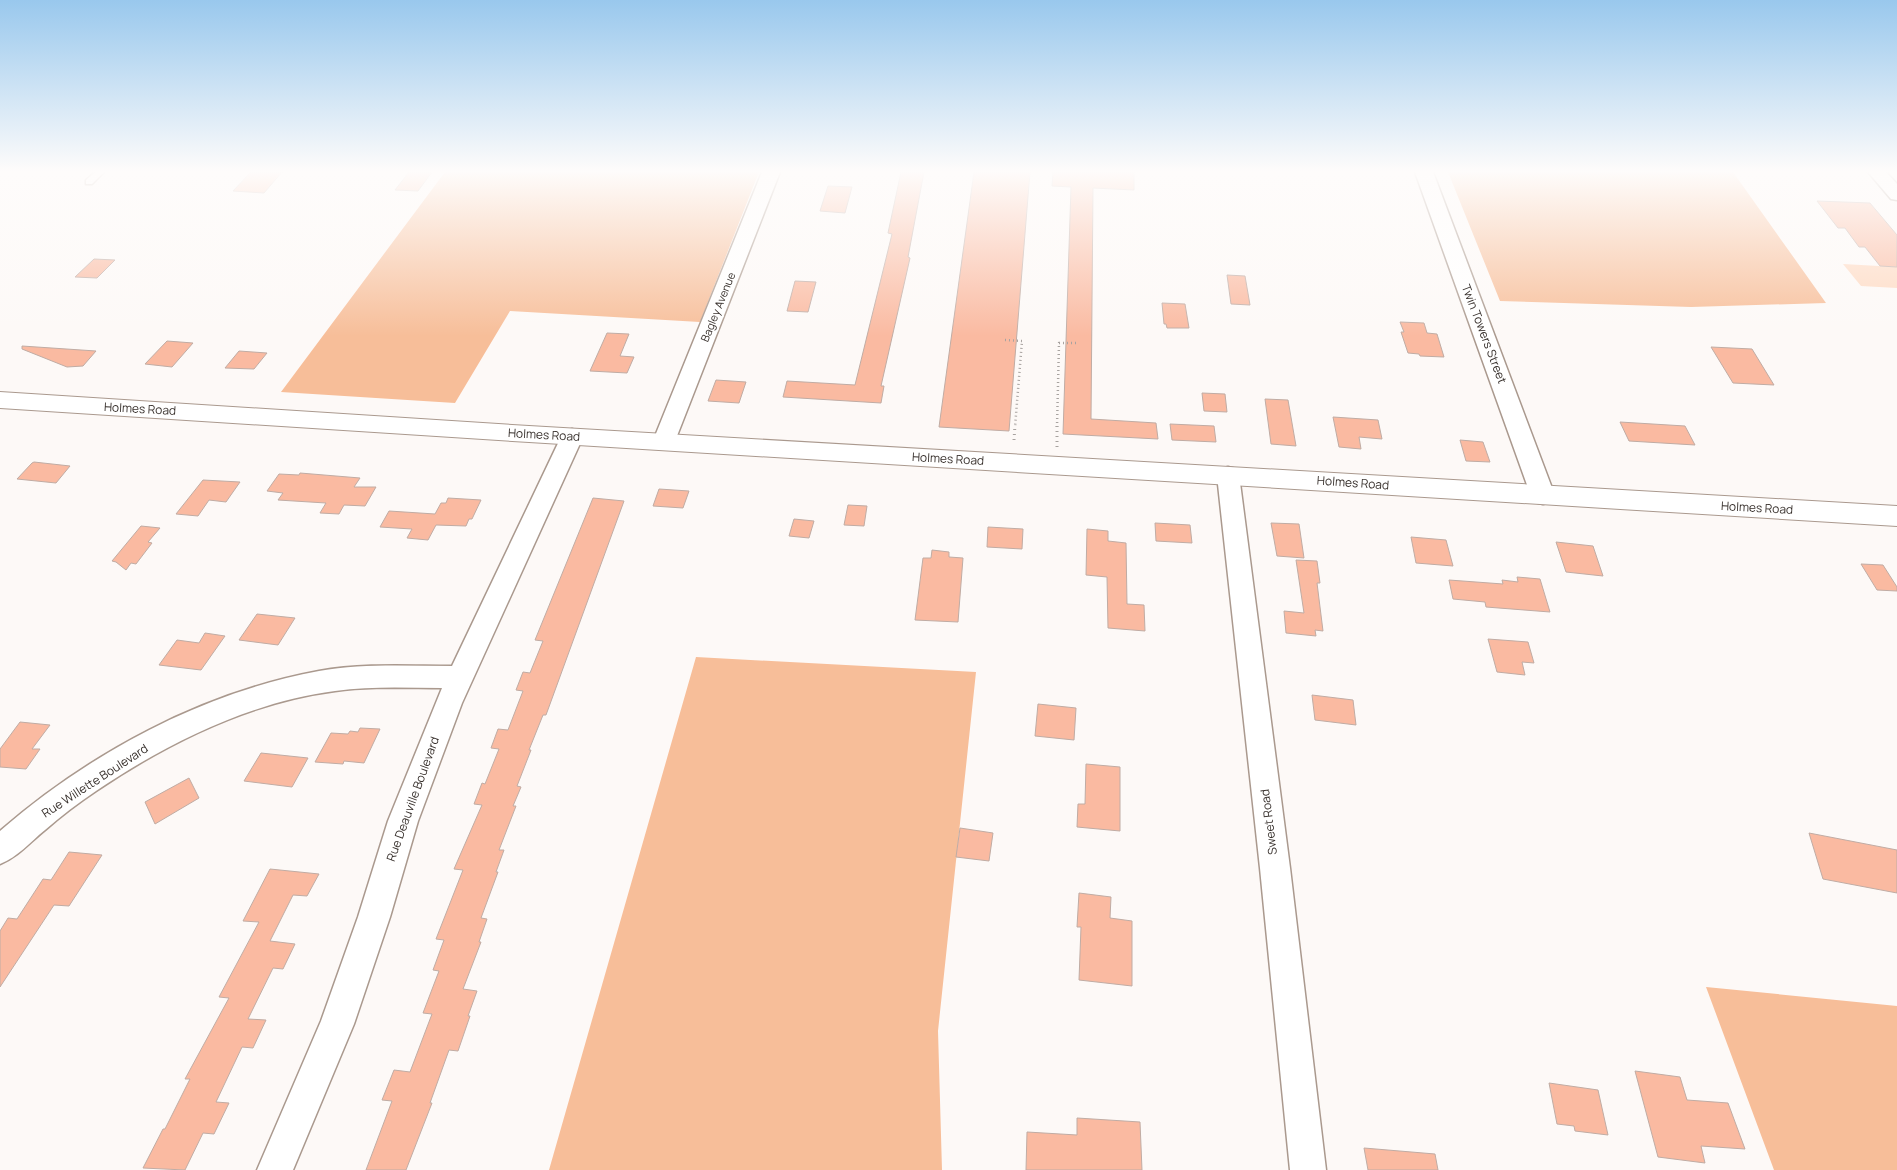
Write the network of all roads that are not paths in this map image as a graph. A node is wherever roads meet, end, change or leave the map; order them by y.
1 (749, 227) edge
2 (1444, 227) edge
3 (0, 400) edge
4 (572, 437) junction
5 (664, 441) junction
6 (1228, 475) junction
7 (1543, 496) junction
8 (1897, 516) edge
9 (460, 677) junction
10 (0, 850) edge
11 (275, 1170) edge
12 (1308, 1170) edge

1 - 5 street, Bagley Avenue
2 - 7 street, Twin Towers Street
3 - 4 main road, Holmes Road
4 - 5 main road, Holmes Road
4 - 9 street, Rue Deauville Boulevard
5 - 6 main road, Holmes Road
6 - 7 main road, Holmes Road
6 - 12 street, Sweet Road
7 - 8 main road, Holmes Road
9 - 10 street, Rue Willette Boulevard
9 - 11 street, Rue Deauville Boulevard

